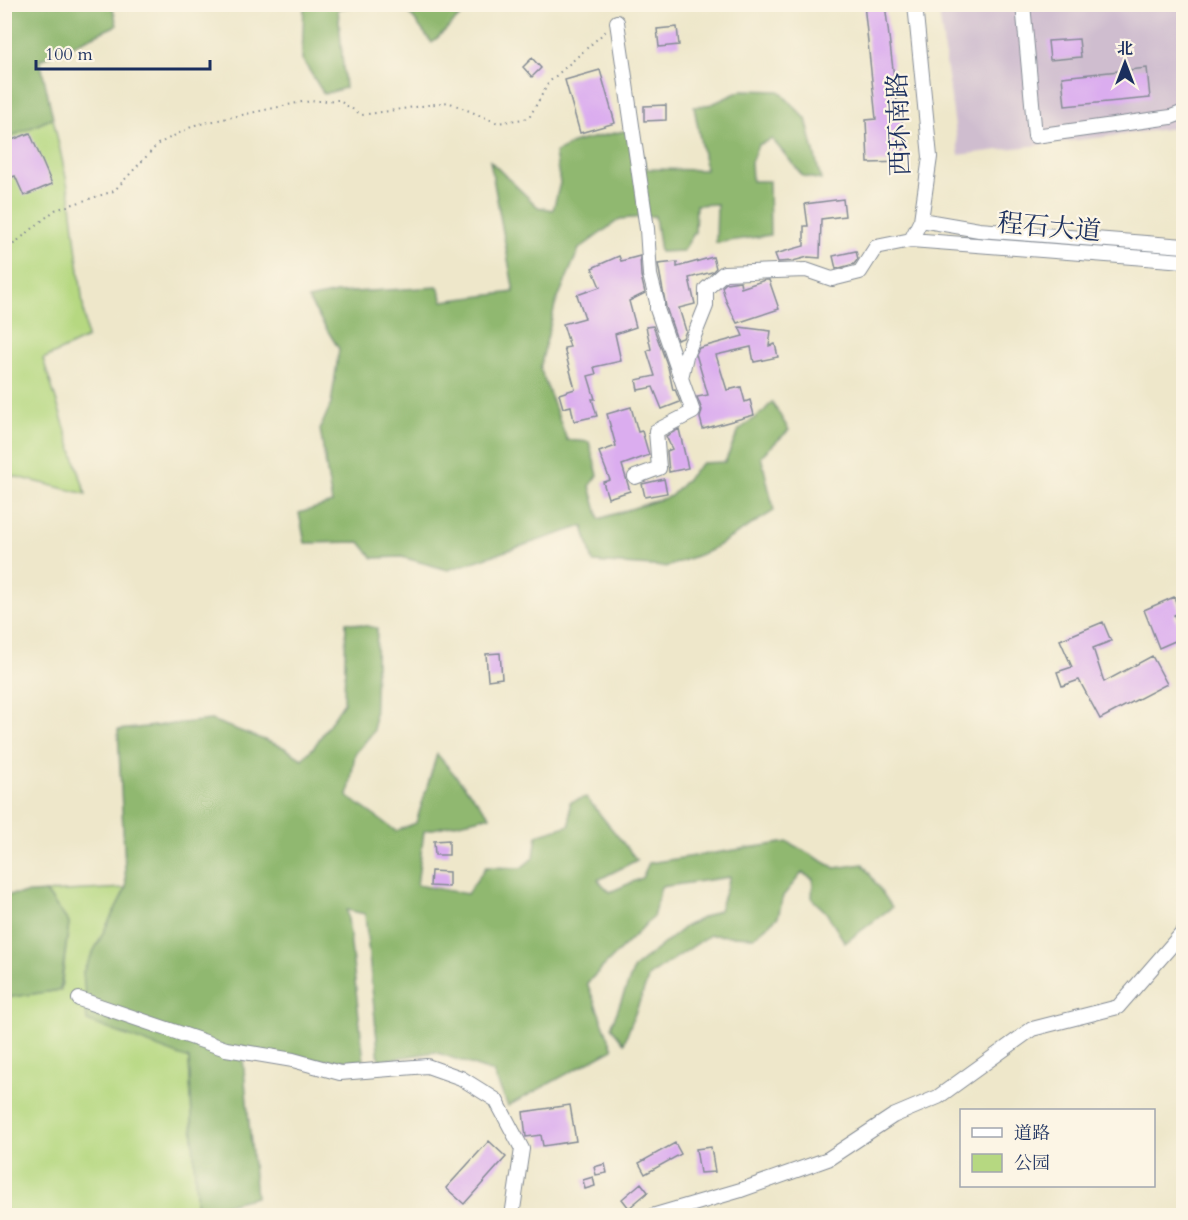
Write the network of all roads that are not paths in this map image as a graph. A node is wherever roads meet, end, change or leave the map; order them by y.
1 (915, 4) edge
2 (1023, 4) edge
3 (617, 22) road end
4 (1184, 112) edge
5 (921, 220) junction
6 (911, 240) junction
7 (1184, 246) edge
8 (1184, 261) edge
9 (681, 378) junction
10 (635, 477) dead end
11 (1184, 931) edge
12 (79, 999) dead end
13 (512, 1215) edge
14 (652, 1215) edge

1 - 5 street, 西环南路
2 - 4 street
3 - 9 street
5 - 6 street, 西环南路
5 - 7 street, 程石大道
6 - 8 street, 程石大道
6 - 9 street, 程石大道
9 - 10 street
11 - 14 street
12 - 13 street

